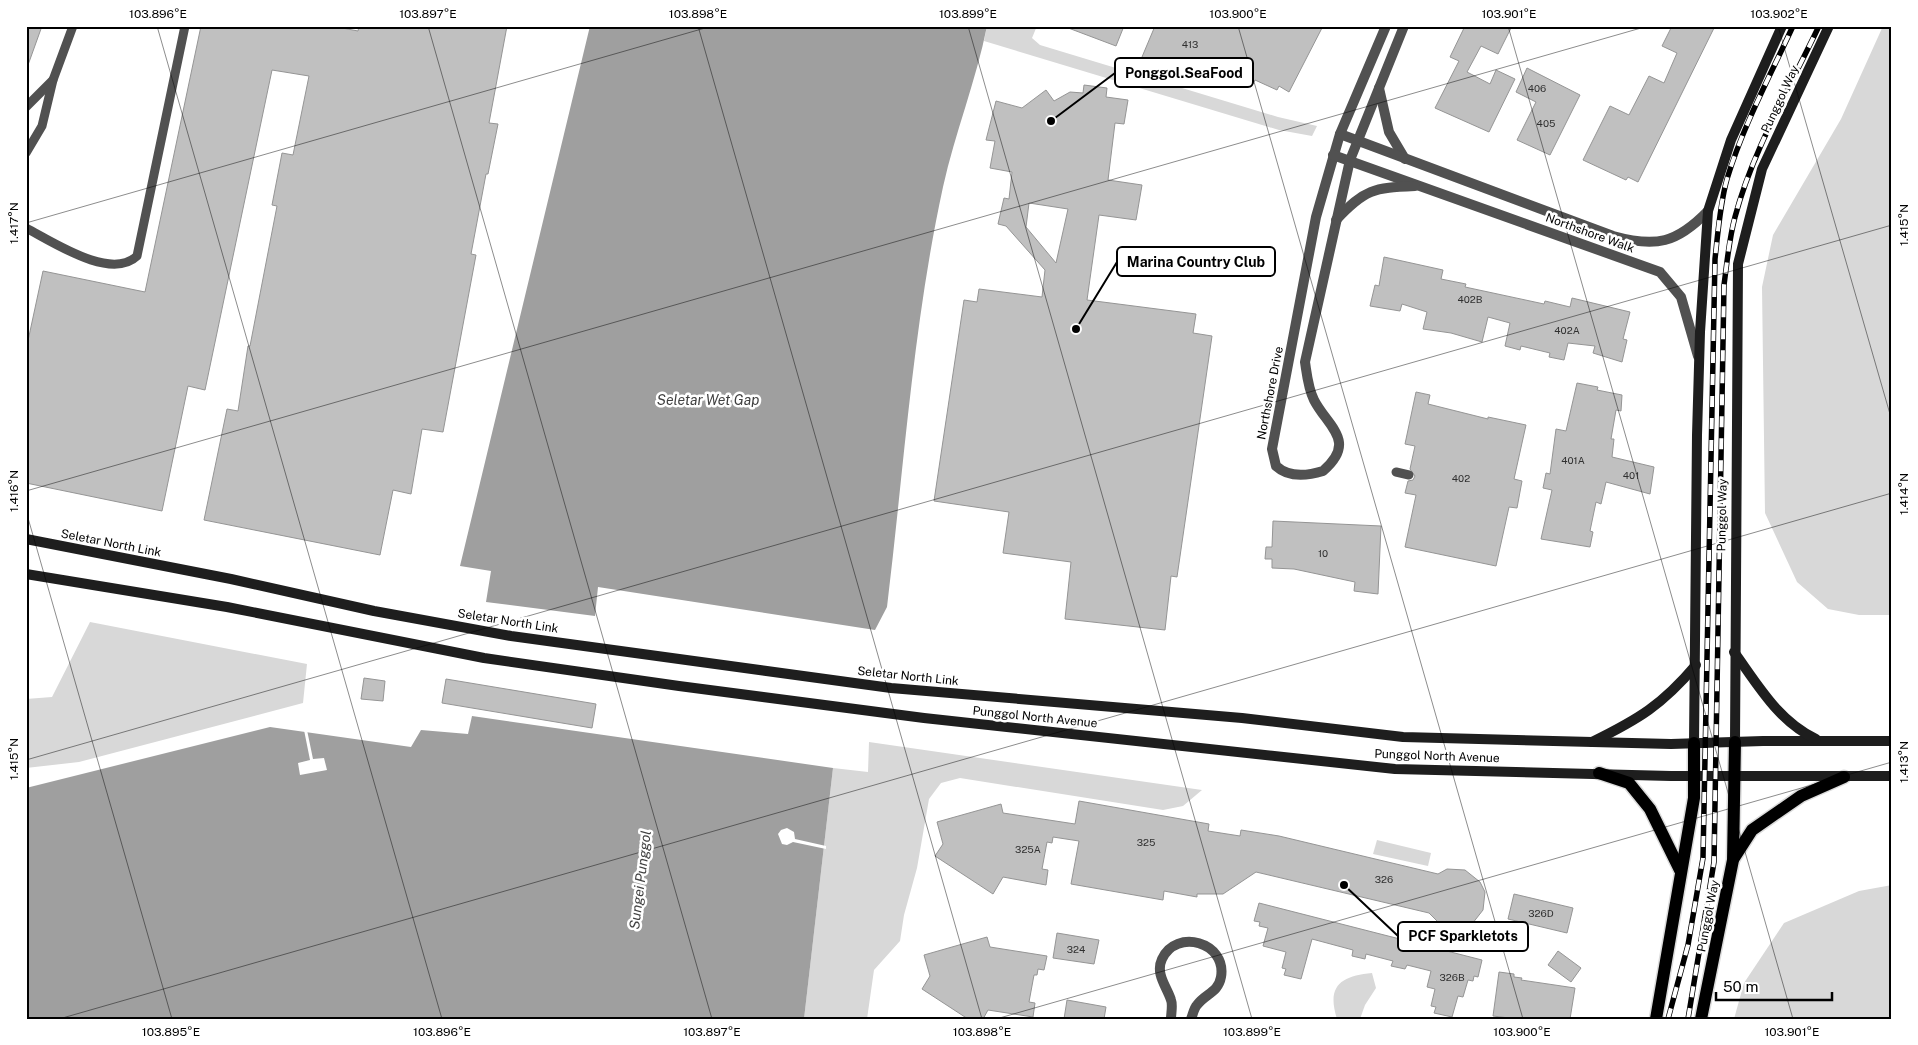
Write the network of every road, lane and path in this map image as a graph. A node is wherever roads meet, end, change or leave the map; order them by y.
1 (73, 26) edge
2 (185, 26) edge
3 (1386, 26) edge
4 (1404, 26) edge
5 (1782, 26) edge
6 (1829, 26) edge
7 (53, 80) junction
8 (1379, 88) junction
9 (26, 107) edge
10 (1340, 134) junction
11 (1358, 141) junction
12 (26, 153) edge
13 (1333, 155) junction
14 (1350, 160) junction
15 (1405, 160) junction
16 (1421, 186) junction
17 (1708, 211) junction
18 (1335, 221) junction
19 (26, 228) edge
20 (1699, 358) junction
21 (1396, 472) dead end
22 (1409, 475) dead end
23 (26, 539) edge
24 (26, 574) edge
25 (1734, 652) junction
26 (1696, 665) junction
27 (991, 696) joint
28 (1821, 741) junction
29 (1892, 741) edge
30 (1735, 742) junction
31 (1589, 743) junction
32 (1694, 743) junction
33 (1599, 773) junction
34 (1694, 776) junction
35 (1735, 776) junction
36 (1892, 776) edge
37 (1844, 777) junction
38 (1733, 860) junction
39 (1680, 870) junction
40 (1171, 1019) edge
41 (1191, 1019) edge
42 (1656, 1019) edge
43 (1701, 1019) edge

1 - 7 lane
2 - 19 lane
3 - 10 street, Northshore Drive
4 - 8 street, Northshore Drive
5 - 17 main road, Punggol Way
6 - 25 main road, Punggol Way
7 - 9 lane
7 - 12 lane
8 - 11 street, Northshore Drive
8 - 15 street
10 - 11 street, Northshore Walk
10 - 13 street, Northshore Drive
11 - 14 street, Northshore Drive
11 - 15 street, Northshore Walk
13 - 14 street, Northshore Walk
13 - 18 street, Northshore Drive
14 - 16 street, Northshore Walk
14 - 18 street, Northshore Drive
15 - 17 street, Northshore Walk
16 - 18 street, Northshore Walk
16 - 20 street, Northshore Walk
17 - 20 main road, Punggol Way
20 - 26 main road, Punggol Way
21 - 22 lane
23 - 27 main road, Seletar North Link
24 - 33 main road, Punggol North Avenue
25 - 28 main road
25 - 30 main road, Punggol Way
26 - 31 main road
26 - 32 main road, Punggol Way
27 - 31 main road, Punggol North Avenue
28 - 29 main road, Punggol North Avenue
28 - 30 main road, Punggol North Avenue
30 - 32 main road, Punggol North Avenue
30 - 35 main road, Punggol Way
31 - 32 main road, Punggol North Avenue
32 - 34 main road, Punggol Way
33 - 34 main road, Punggol North Avenue
33 - 39 main road
34 - 35 main road, Punggol North Avenue
34 - 39 main road, Punggol Way
35 - 37 main road, Punggol North Avenue
35 - 38 main road, Punggol Way
36 - 37 main road, Punggol North Avenue
37 - 38 main road
38 - 43 main road, Punggol Way
39 - 42 main road, Punggol Way
40 - 41 street

